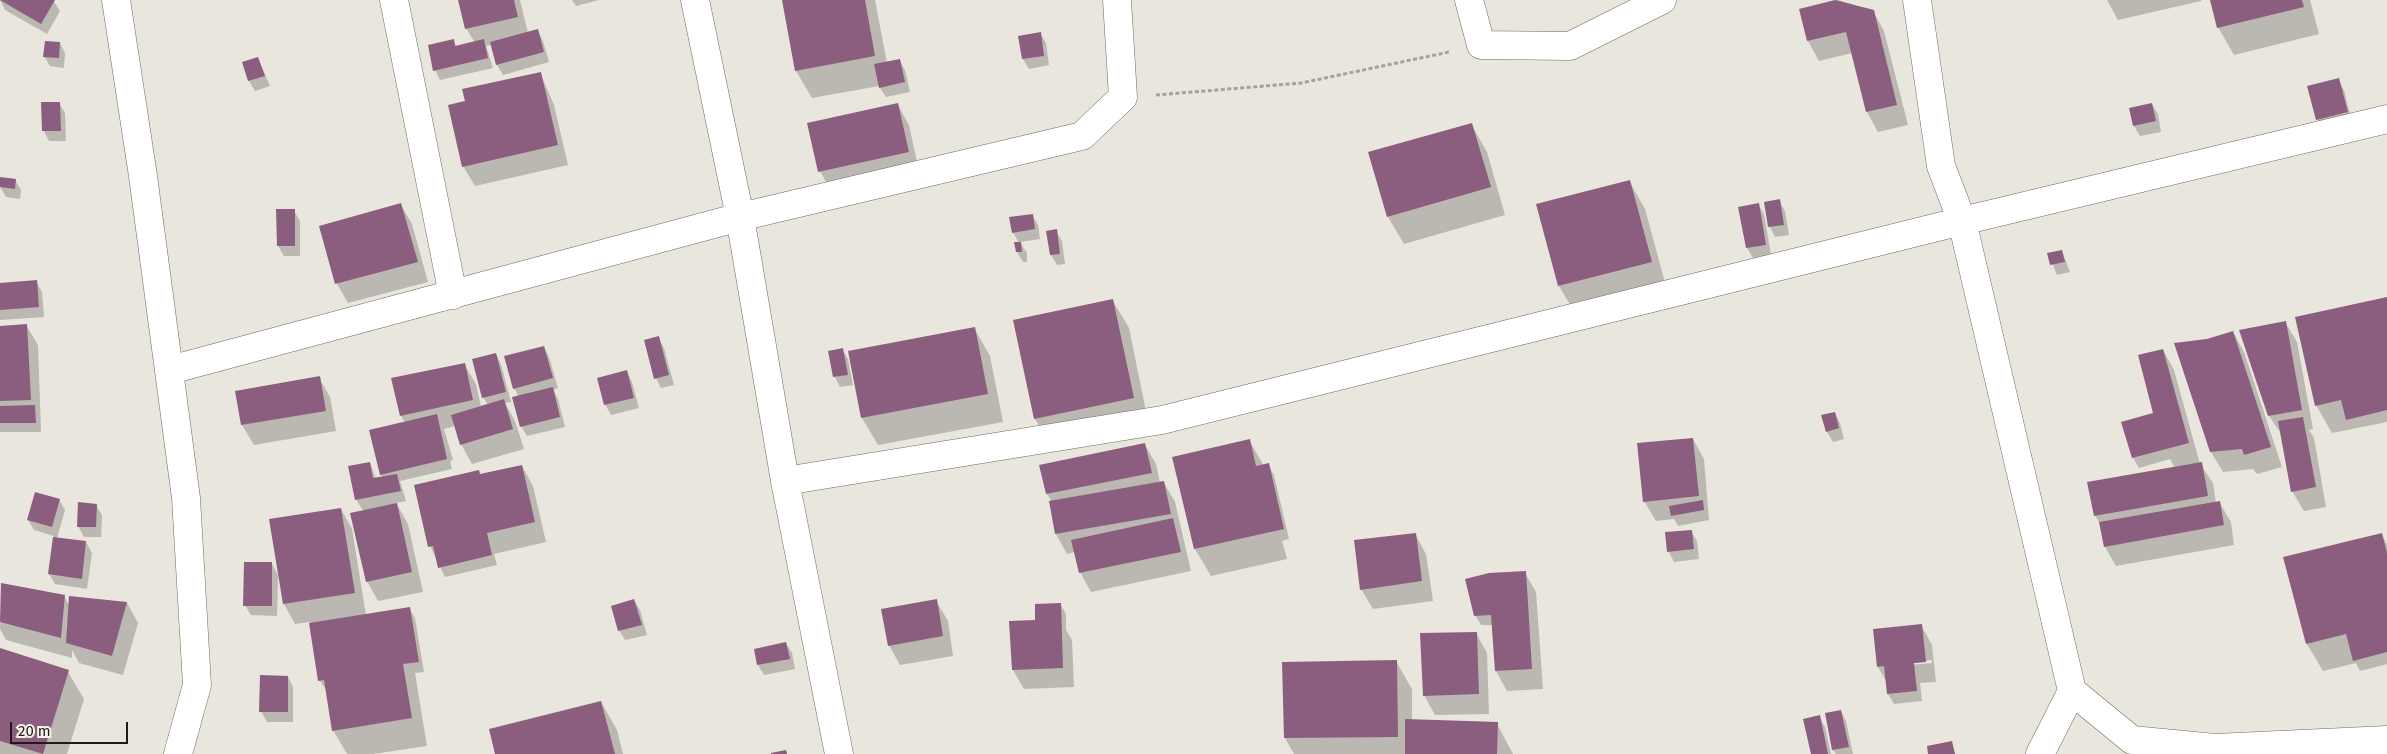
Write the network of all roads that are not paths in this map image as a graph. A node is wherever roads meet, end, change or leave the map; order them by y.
1 (116, 0) edge
2 (394, 0) edge
3 (695, 0) edge
4 (1117, 0) edge
5 (1469, 0) edge
6 (1662, 0) edge
7 (1917, 0) edge
8 (2387, 119) edge
9 (740, 218) junction
10 (1962, 221) junction
11 (453, 295) junction
12 (170, 370) junction
13 (785, 480) junction
14 (2072, 691) junction
15 (2387, 740) edge
16 (2215, 748) junction
17 (178, 754) edge
18 (839, 754) edge
19 (2040, 754) edge
20 (2189, 754) edge

1 - 12 street
2 - 11 street
3 - 9 street
4 - 9 street
5 - 6 street
7 - 10 street
8 - 10 street
9 - 11 street
9 - 13 street
10 - 13 street
10 - 14 street
11 - 12 street
12 - 17 street
13 - 18 street
14 - 16 street
14 - 19 street
15 - 16 street
16 - 20 street

